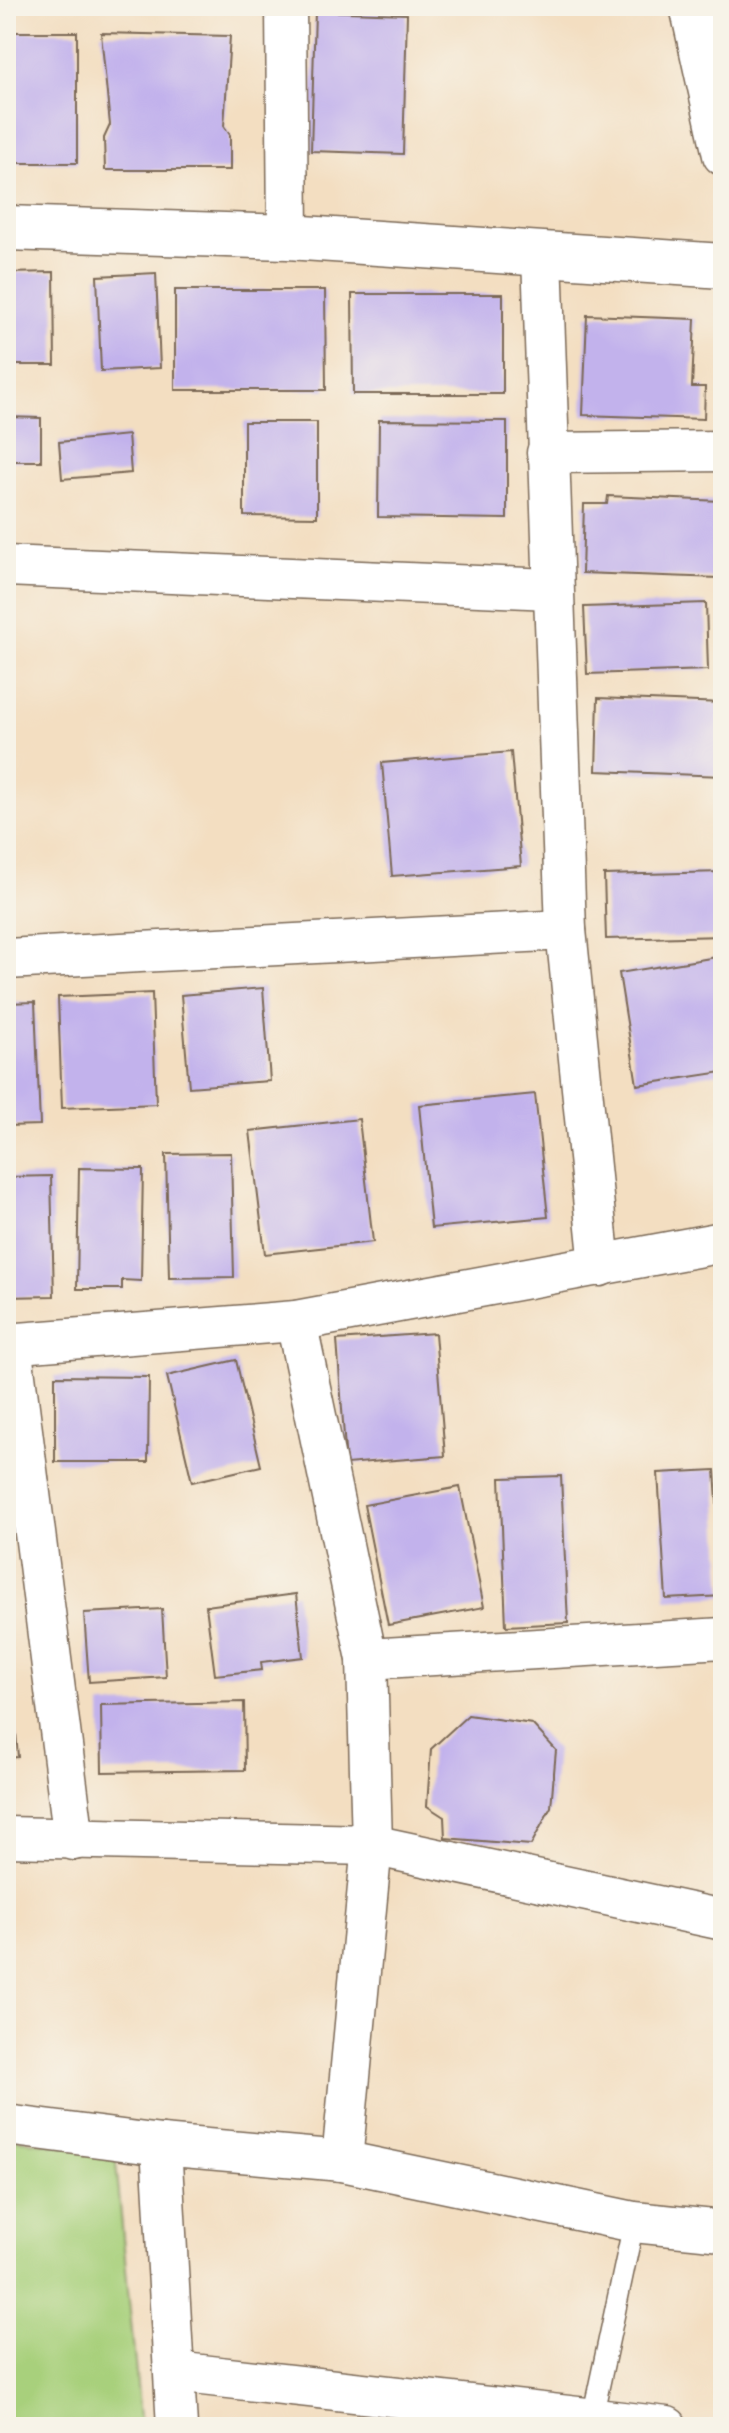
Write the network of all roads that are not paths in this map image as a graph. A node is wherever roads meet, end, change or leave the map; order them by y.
1 (286, 6) edge
2 (690, 6) edge
3 (723, 155) edge
4 (6, 228) edge
5 (288, 237) junction
6 (542, 256) junction
7 (723, 266) edge
8 (723, 451) edge
9 (547, 453) junction
10 (6, 566) edge
11 (551, 589) junction
12 (566, 930) junction
13 (6, 959) edge
14 (723, 1242) edge
15 (600, 1266) junction
16 (296, 1321) junction
17 (9, 1344) edge
18 (723, 1638) edge
19 (367, 1659) junction
20 (6, 1837) edge
21 (74, 1840) junction
22 (372, 1845) junction
23 (723, 1920) edge
24 (6, 2125) edge
25 (161, 2145) junction
26 (342, 2161) junction
27 (634, 2222) junction
28 (723, 2231) edge
29 (175, 2372) junction
30 (592, 2419) junction
31 (177, 2427) edge
32 (667, 2427) edge

1 - 5 street
2 - 3 street
4 - 5 street
5 - 6 street
6 - 7 street
6 - 9 street
8 - 9 street
9 - 11 street
10 - 11 street
11 - 12 street
12 - 13 street
12 - 15 street
14 - 15 street
15 - 16 street
16 - 17 street
16 - 19 street
17 - 21 street
18 - 19 street
19 - 22 street
20 - 21 street
21 - 22 street
22 - 23 street
22 - 26 street
24 - 25 street
25 - 26 street
25 - 29 street
26 - 27 street
27 - 28 street
27 - 30 lane
29 - 30 street
29 - 31 street
30 - 32 street

